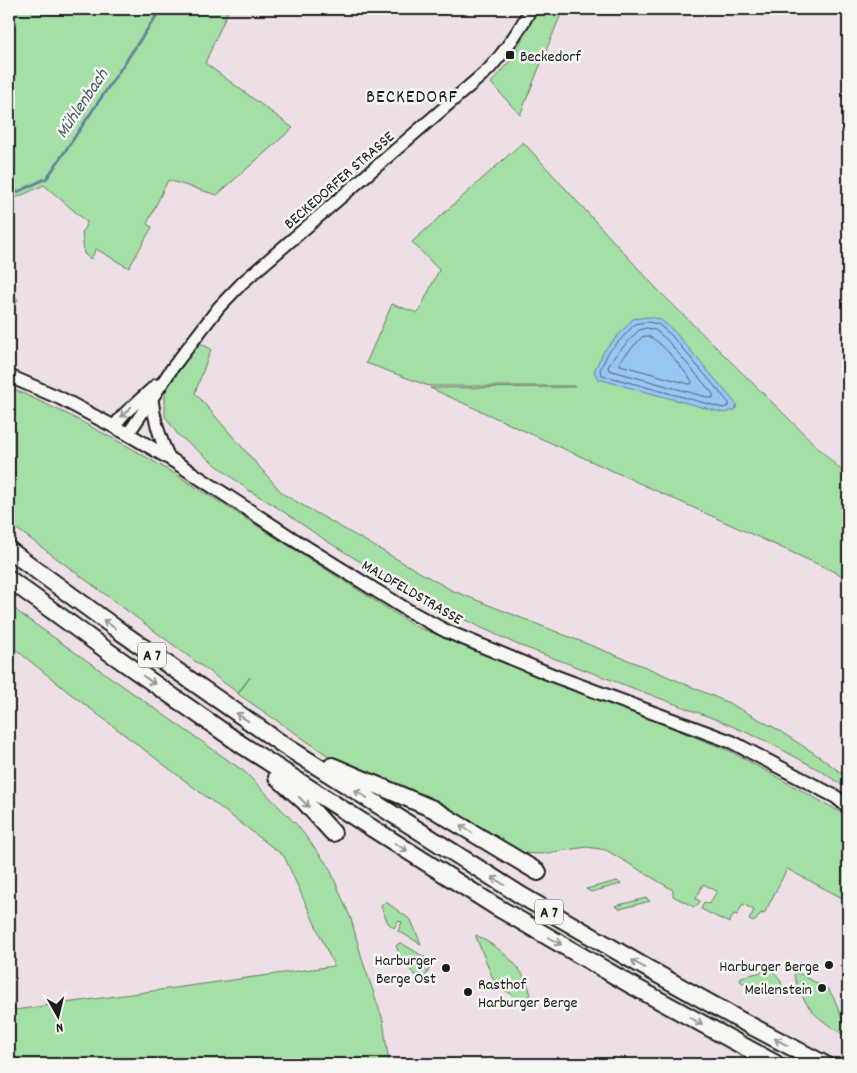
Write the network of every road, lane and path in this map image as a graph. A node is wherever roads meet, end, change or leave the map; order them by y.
1 (530, 9) edge
2 (167, 375) junction
3 (9, 376) edge
4 (152, 399) junction
5 (114, 426) junction
6 (128, 434) junction
7 (169, 458) junction
8 (9, 550) edge
9 (9, 579) edge
10 (282, 744) junction
11 (242, 745) junction
12 (848, 807) edge
13 (333, 833) dead end
14 (538, 872) dead end
15 (776, 1064) edge
16 (824, 1064) edge

1 - 2 street, BECKEDORFER STRASSE
2 - 4 street, BECKEDORFER STRASSE
2 -> 5 street, BECKEDORFER STRASSE
3 - 5 main road, MALDFELDSTRASSE
4 - 6 street, BECKEDORFER STRASSE
4 - 7 street
5 - 6 main road, MALDFELDSTRASSE
6 - 7 main road, MALDFELDSTRASSE
7 - 12 main road, MALDFELDSTRASSE
10 -> 8 highway, A 7
9 -> 11 highway, A 7
14 -> 10 highway
16 -> 10 highway, A 7
11 -> 13 highway
11 -> 15 highway, A 7

